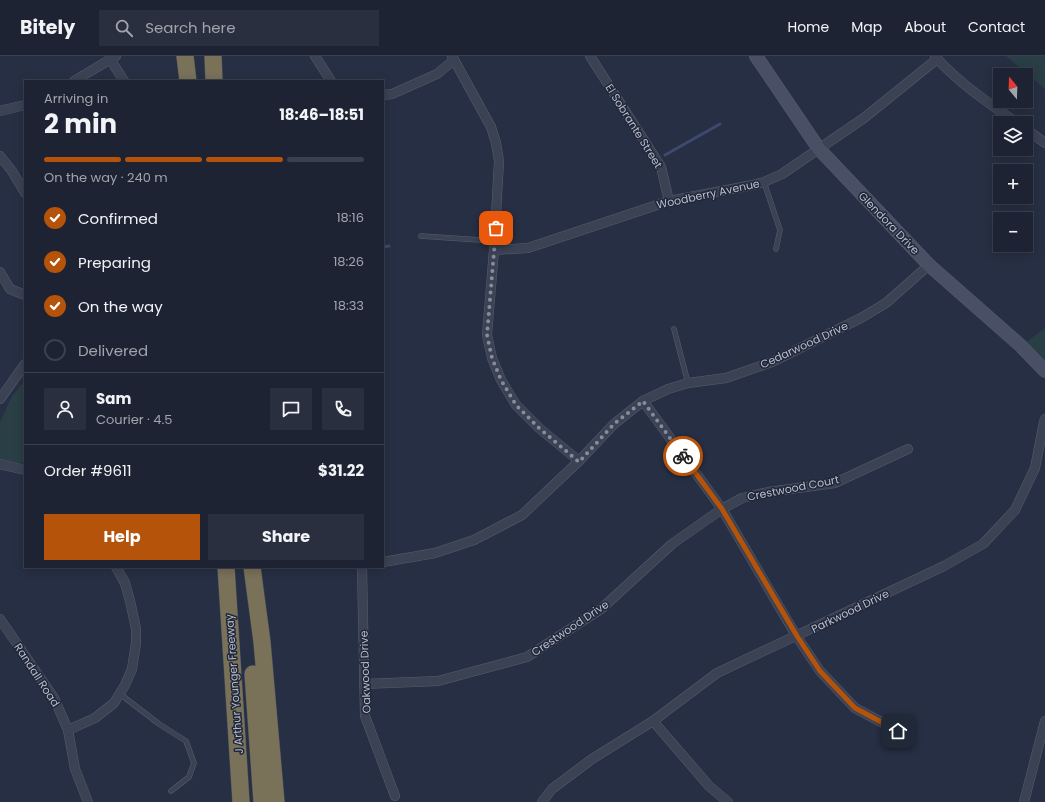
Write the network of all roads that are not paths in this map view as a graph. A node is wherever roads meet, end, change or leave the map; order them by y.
1 (185, 56) edge
2 (192, 56) edge
3 (213, 56) edge
4 (225, 56) edge
5 (315, 56) edge
6 (590, 56) edge
7 (756, 56) edge
8 (113, 58) edge
9 (453, 58) edge
10 (936, 58) edge
11 (76, 80) edge
12 (124, 80) edge
13 (188, 80) edge
14 (194, 80) edge
15 (214, 80) edge
16 (224, 80) edge
17 (330, 80) edge
18 (384, 95) edge
19 (24, 105) edge
20 (0, 111) edge
21 (1007, 116) edge
22 (1033, 134) edge
23 (1045, 143) edge
24 (819, 149) junction
25 (0, 156) edge
26 (764, 182) junction
27 (24, 191) edge
28 (669, 201) junction
29 (421, 236) dead end
30 (494, 246) junction
31 (776, 249) dead end
32 (929, 265) junction
33 (0, 272) edge
34 (24, 295) edge
35 (674, 328) dead end
36 (24, 365) edge
37 (1045, 371) edge
38 (688, 383) junction
39 (0, 399) edge
40 (643, 401) junction
41 (1045, 419) edge
42 (908, 449) dead end
43 (579, 462) junction
44 (0, 464) edge
45 (24, 470) edge
46 (722, 509) junction
47 (384, 562) edge
48 (117, 568) edge
49 (226, 568) edge
50 (246, 568) edge
51 (252, 568) edge
52 (362, 568) edge
53 (0, 619) edge
54 (797, 636) junction
55 (364, 684) junction
56 (120, 694) junction
57 (653, 721) junction
58 (1045, 721) edge
59 (68, 730) junction
60 (898, 731) dead end
61 (171, 791) dead end
62 (395, 796) dead end
63 (88, 802) edge
64 (240, 802) edge
65 (262, 802) edge
66 (276, 802) edge
67 (542, 802) edge
68 (728, 802) edge
69 (1024, 802) edge

1 - 13 highway
2 - 14 highway
3 - 15 highway
4 - 16 highway
5 - 17 street
6 - 28 street, El Sobrante Street
7 - 24 street, Glendora Drive
8 - 11 street
8 - 12 street
9 - 18 street
9 - 30 street
10 - 21 street
10 - 24 street, Woodberry Avenue
19 - 20 street
22 - 23 street
24 - 26 street, Woodberry Avenue
24 - 32 street, Glendora Drive
25 - 27 street
26 - 28 street, Woodberry Avenue
26 - 31 lane
28 - 30 street, Woodberry Avenue
29 - 30 lane
30 - 43 street
32 - 37 street, Glendora Drive
32 - 38 street, Cedarwood Drive
33 - 34 street
35 - 38 lane
36 - 39 street
38 - 40 street, Cedarwood Drive
40 - 43 street, Cedarwood Drive
40 - 46 street
41 - 54 street, Parkwood Drive
42 - 46 street, Crestwood Court
43 - 47 street, Cedarwood Drive
44 - 45 street
46 - 54 street
46 - 55 street, Crestwood Drive
48 - 56 street
49 - 64 highway, J Arthur Younger Freeway
50 - 65 highway, J Arthur Younger Freeway
51 - 66 highway
52 - 55 street, Oakwood Drive
53 - 59 street, Randall Road
54 - 57 street, Parkwood Drive
54 - 60 street
55 - 62 street, Oakwood Drive
56 - 59 street
56 - 61 lane
57 - 67 street, Parkwood Drive
57 - 68 street
58 - 69 street
59 - 63 street, Randall Road

